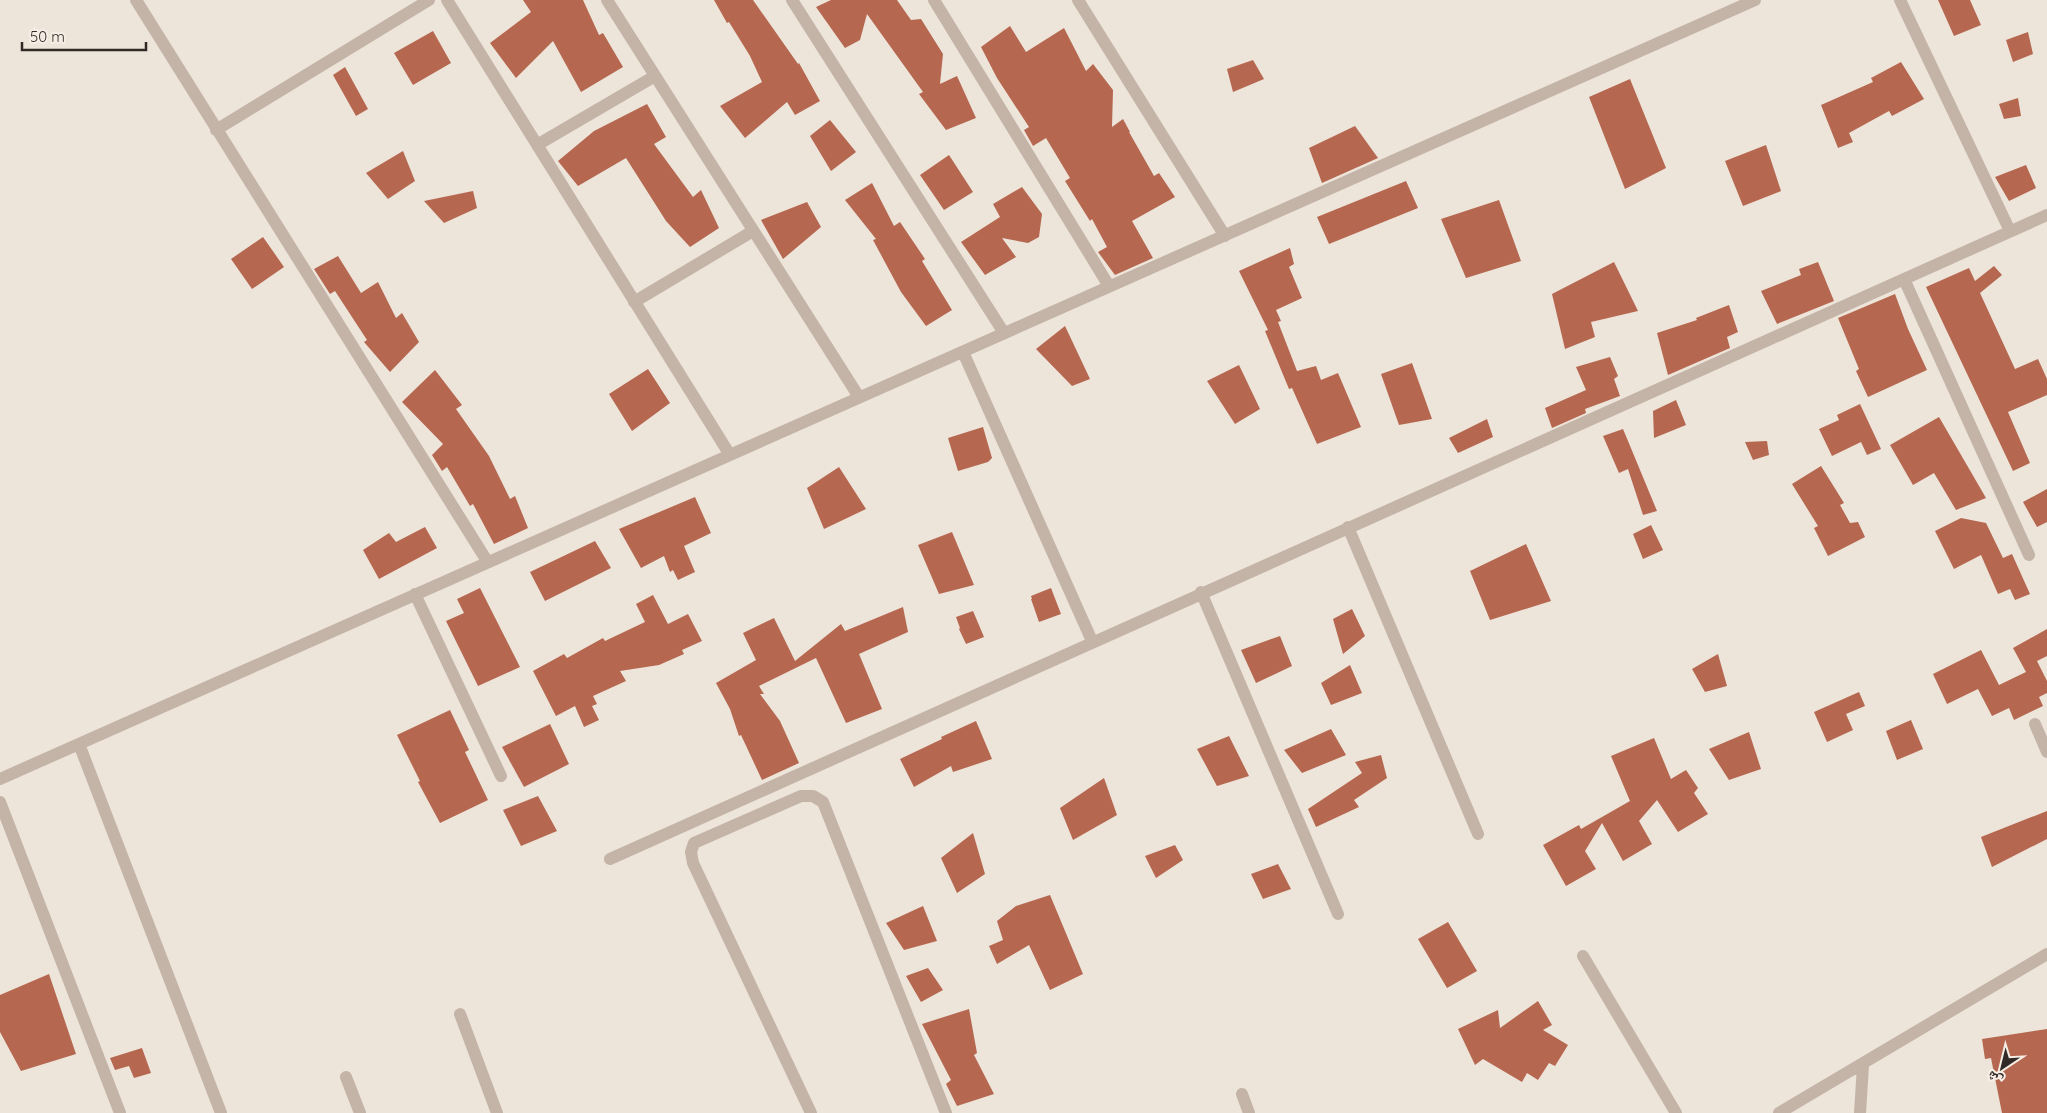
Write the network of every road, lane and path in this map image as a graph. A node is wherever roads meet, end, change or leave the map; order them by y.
1 (136, 0) edge
2 (429, 0) edge
3 (447, 0) edge
4 (607, 0) edge
5 (792, 0) edge
6 (934, 0) edge
7 (1078, 0) edge
8 (1755, 0) edge
9 (1900, 0) edge
10 (655, 76) junction
11 (216, 130) junction
12 (537, 145) junction
13 (2047, 215) edge
14 (753, 230) junction
15 (2010, 231) junction
16 (1225, 236) junction
17 (1904, 278) junction
18 (1109, 286) junction
19 (634, 302) junction
20 (1004, 333) junction
21 (963, 352) junction
22 (859, 397) junction
23 (730, 455) junction
24 (1348, 527) junction
25 (2029, 555) dead end
26 (487, 562) junction
27 (1201, 592) junction
28 (415, 594) junction
29 (1092, 641) junction
30 (2035, 724) dead end
31 (79, 744) junction
32 (2047, 752) edge
33 (501, 776) dead end
34 (0, 779) edge
35 (0, 802) edge
36 (1478, 834) dead end
37 (610, 858) dead end
38 (1338, 914) dead end
39 (2047, 954) edge
40 (1583, 956) dead end
41 (460, 1014) dead end
42 (1863, 1065) junction
43 (346, 1077) dead end
44 (1242, 1094) dead end
45 (120, 1113) edge
46 (221, 1113) edge
47 (360, 1113) edge
48 (497, 1113) edge
49 (811, 1113) edge
50 (946, 1113) edge
51 (1249, 1113) edge
52 (1676, 1113) edge
53 (1779, 1113) edge
54 (1860, 1113) edge

1 - 11 street
2 - 11 street
3 - 12 street
4 - 10 street
5 - 20 street
6 - 18 street
7 - 16 street
8 - 16 street
9 - 15 street
10 - 12 street
10 - 14 street
11 - 26 street
12 - 19 street
13 - 15 street
14 - 19 street
14 - 22 street
15 - 17 street
16 - 18 street
17 - 24 street
17 - 25 street
18 - 20 street
19 - 23 street
20 - 21 street
21 - 22 street
21 - 29 street
22 - 23 street
23 - 26 street
24 - 27 street
24 - 36 street
26 - 28 street
27 - 29 street
27 - 38 street
28 - 31 street
28 - 33 street
29 - 37 street
30 - 32 street
31 - 34 street
31 - 46 street
35 - 45 street
39 - 42 street
40 - 52 street
41 - 48 street
42 - 53 street
42 - 54 street
43 - 47 street
44 - 51 street
49 - 50 street

